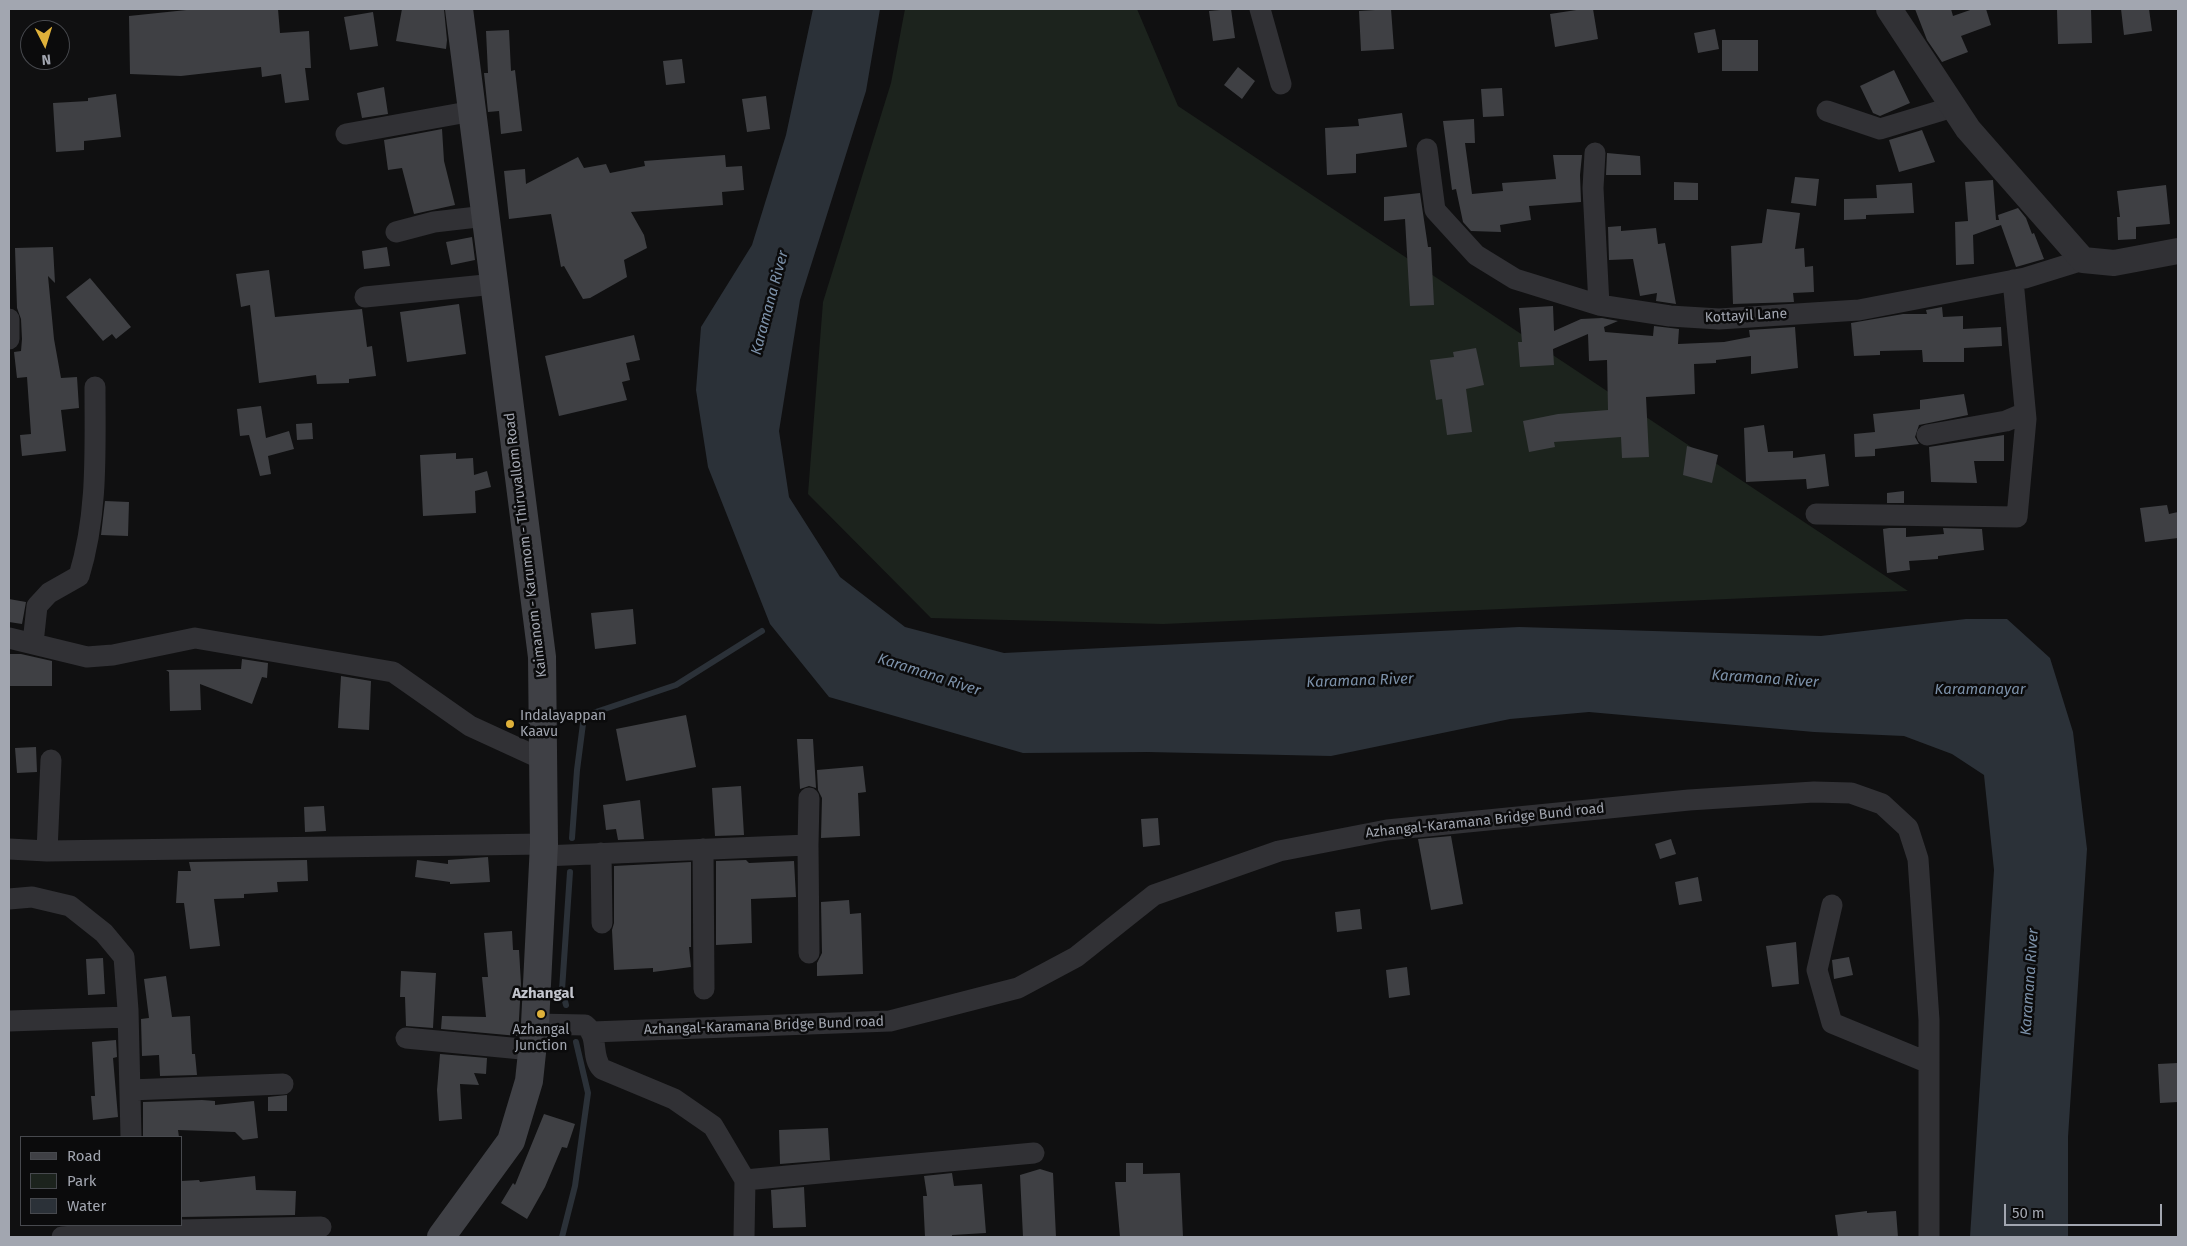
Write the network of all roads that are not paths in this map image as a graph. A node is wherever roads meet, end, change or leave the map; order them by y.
1 (460, 9) edge
2 (1260, 9) edge
3 (1889, 9) edge
4 (1281, 84) dead end
5 (1953, 107) junction
6 (473, 111) junction
7 (1827, 111) dead end
8 (346, 134) dead end
9 (1427, 149) dead end
10 (1595, 153) dead end
11 (486, 216) junction
12 (396, 232) dead end
13 (2178, 251) edge
14 (2083, 260) junction
15 (2014, 280) junction
16 (495, 284) junction
17 (365, 297) dead end
18 (1599, 304) junction
19 (9, 319) edge
20 (9, 339) edge
21 (95, 387) dead end
22 (2025, 413) junction
23 (1928, 435) dead end
24 (1816, 514) dead end
25 (9, 638) edge
26 (34, 643) junction
27 (50, 760) dead end
28 (544, 760) junction
29 (809, 798) dead end
30 (808, 845) junction
31 (9, 849) edge
32 (703, 849) junction
33 (543, 850) junction
34 (47, 852) junction
35 (601, 854) junction
36 (9, 899) edge
37 (1832, 905) dead end
38 (602, 923) dead end
39 (809, 953) dead end
40 (704, 989) dead end
41 (128, 1017) junction
42 (9, 1021) edge
43 (592, 1032) junction
44 (534, 1037) junction
45 (406, 1038) dead end
46 (1929, 1063) junction
47 (283, 1084) dead end
48 (130, 1090) junction
49 (131, 1136) edge
50 (1034, 1153) dead end
51 (745, 1180) junction
52 (321, 1227) dead end
53 (133, 1231) edge
54 (62, 1237) edge
55 (441, 1237) edge
56 (744, 1237) edge
57 (1929, 1237) edge

1 - 6 main road, Kaimanom - Karumom - Thiruvallom Road
2 - 4 street
3 - 5 street
5 - 7 street
5 - 14 street
6 - 8 street
6 - 11 main road, Kaimanom - Karumom - Thiruvallom Road
9 - 18 street, Kottayil Lane
10 - 18 street
11 - 12 street
11 - 16 main road, Kaimanom - Karumom - Thiruvallom Road
13 - 14 street
14 - 15 street, Kottayil Lane
15 - 18 street, Kottayil Lane
15 - 22 street
16 - 17 street
16 - 28 main road, Kaimanom - Karumom - Thiruvallom Road
19 - 20 street
21 - 26 street
22 - 23 street
22 - 24 street
25 - 26 street
26 - 28 street
27 - 34 street
28 - 33 main road, Kaimanom - Karumom - Thiruvallom Road
29 - 30 street
30 - 32 street
30 - 39 street
31 - 34 street
32 - 35 street
32 - 40 street
33 - 34 street
33 - 35 street
33 - 44 main road, Kaimanom - Karumom - Thiruvallom Road
35 - 38 street
36 - 41 street
37 - 46 street
41 - 42 street
41 - 48 street
43 - 44 street
43 - 46 street, Azhangal-Karamana Bridge Bund road
43 - 51 street
44 - 45 street
44 - 55 main road, Kaimanom - Karumom - Thiruvallom Road
46 - 57 street, Azhangal-Karamana Bridge Bund road
47 - 48 street
48 - 49 street
50 - 51 street
51 - 56 street
52 - 53 street
53 - 54 street

